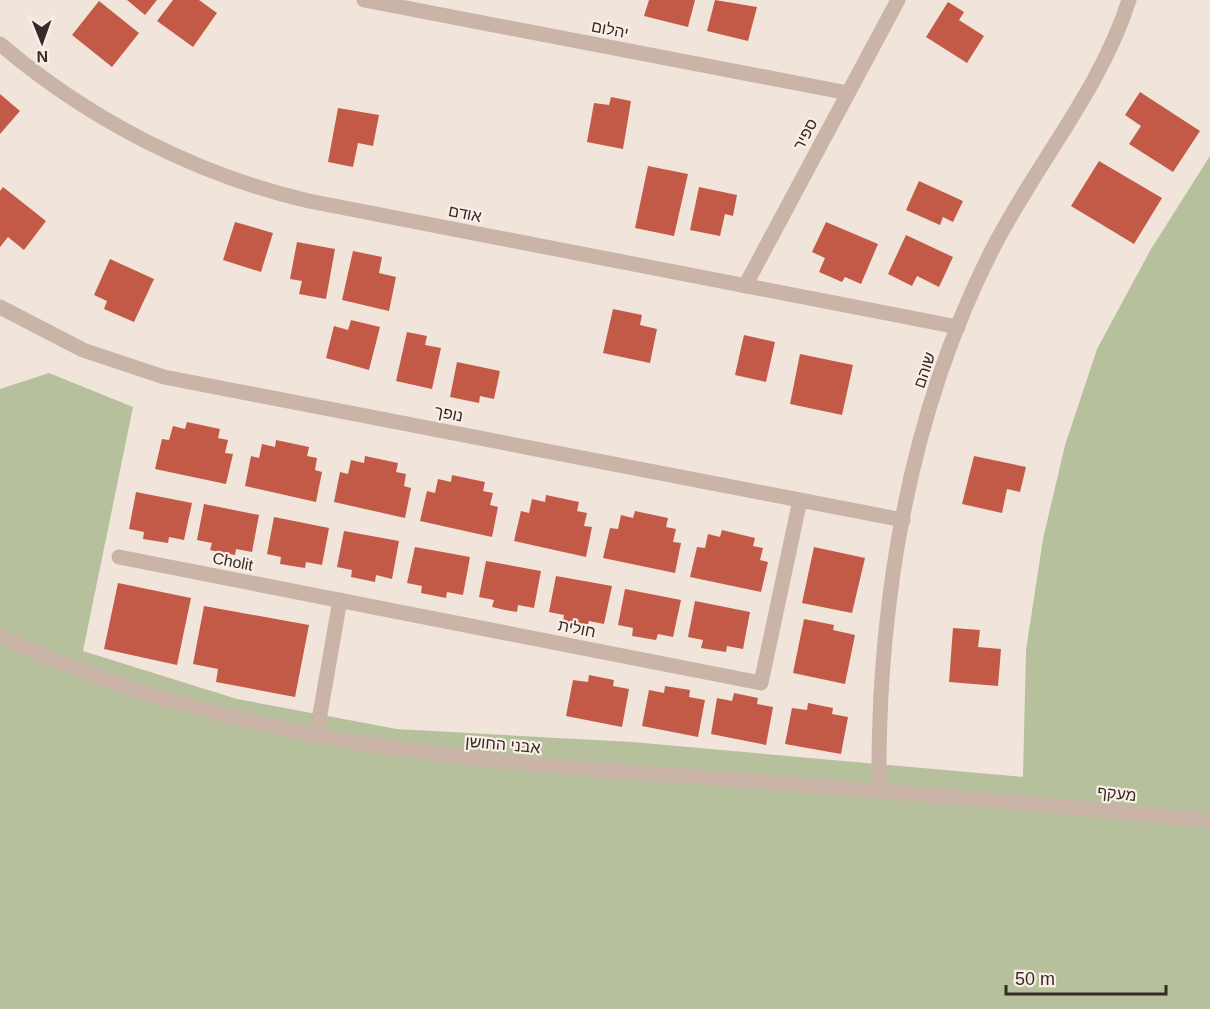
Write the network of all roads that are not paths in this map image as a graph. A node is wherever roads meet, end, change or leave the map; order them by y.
1 (364, 0) edge
2 (898, 0) edge
3 (1130, 0) edge
4 (0, 44) edge
5 (848, 93) junction
6 (745, 286) junction
7 (0, 307) edge
8 (958, 327) junction
9 (800, 500) junction
10 (903, 520) junction
11 (118, 557) dead end
12 (340, 600) junction
13 (0, 636) edge
14 (316, 737) junction
15 (879, 791) junction
16 (1020, 801) joint
17 (1210, 821) edge

1 - 5 street, יהלום
2 - 5 street, ספיר
3 - 8 street, שוהם
4 - 6 street, אודם
5 - 6 street, ספיר
6 - 8 street, אודם
7 - 9 street, נופך
8 - 10 street, שוהם
9 - 10 street, נופך
9 - 12 street, חולית
10 - 15 street, שוהם
11 - 12 street, Cholit
12 - 14 street
13 - 14 street, אבני החושן
14 - 15 street, אבני החושן
15 - 16 street, אבני החושן
16 - 17 street, מעקף

